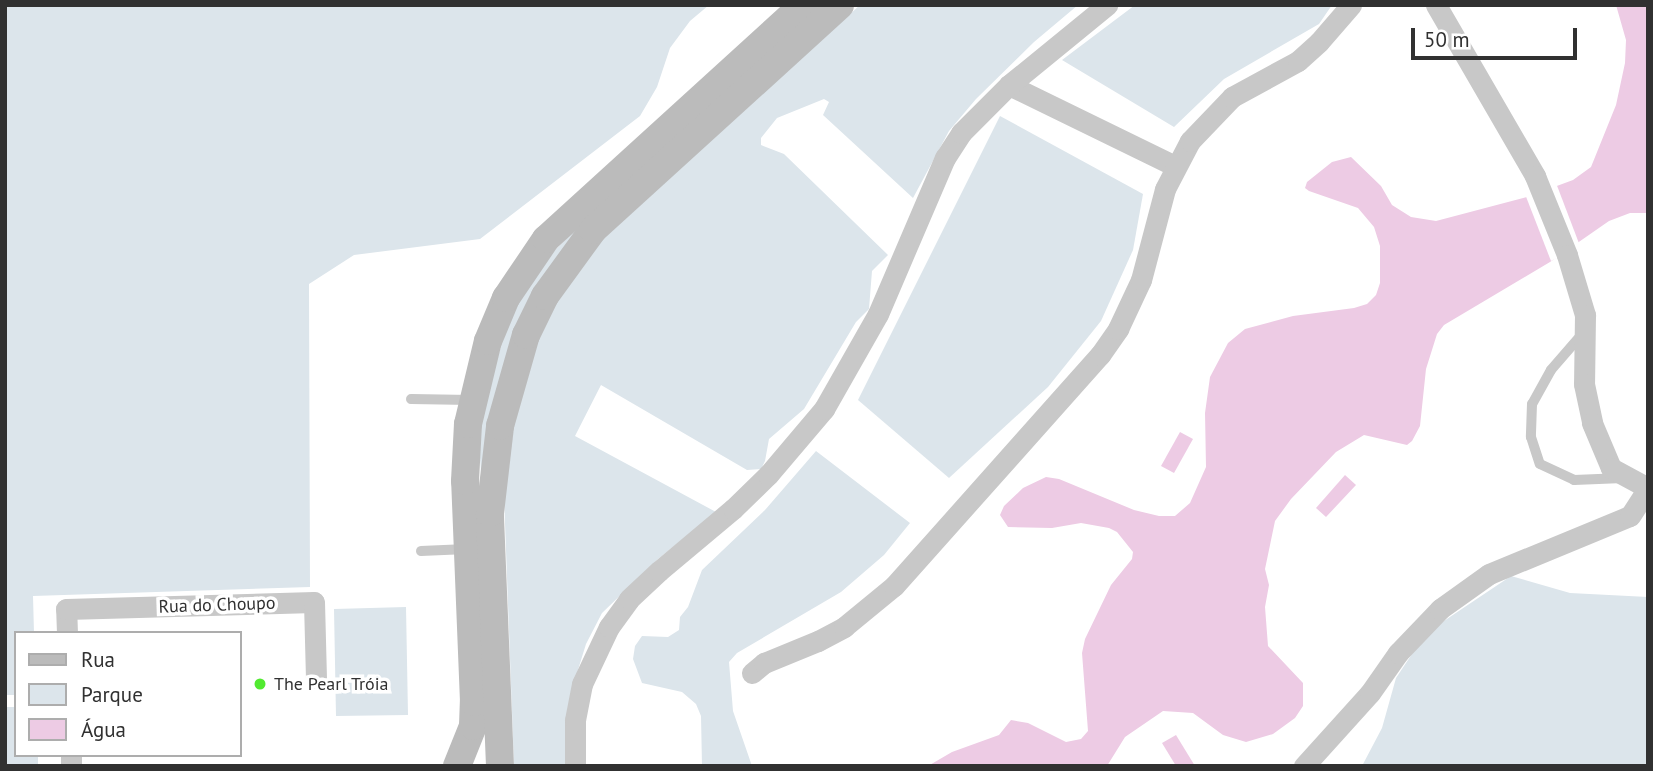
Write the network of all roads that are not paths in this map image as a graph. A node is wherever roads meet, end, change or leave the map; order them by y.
1 (803, 5) edge
2 (839, 5) edge
3 (1107, 5) edge
4 (1351, 5) edge
5 (1436, 5) edge
6 (1009, 85) junction
7 (1175, 166) junction
8 (1585, 331) junction
9 (411, 399) dead end
10 (472, 400) junction
11 (1642, 485) edge
12 (468, 550) junction
13 (421, 551) dead end
14 (67, 631) edge
15 (752, 673) dead end
16 (316, 678) dead end
17 (457, 766) edge
18 (500, 766) edge
19 (575, 766) edge
20 (1304, 766) edge

1 - 10 main road
2 - 18 main road
3 - 6 street
4 - 7 street
5 - 8 street
6 - 7 street
6 - 19 street
7 - 15 street
8 - 11 street
8 - 11 lane
9 - 10 lane
10 - 12 main road
11 - 20 street
12 - 13 lane
12 - 17 main road
14 - 16 street, Rua do Choupo

